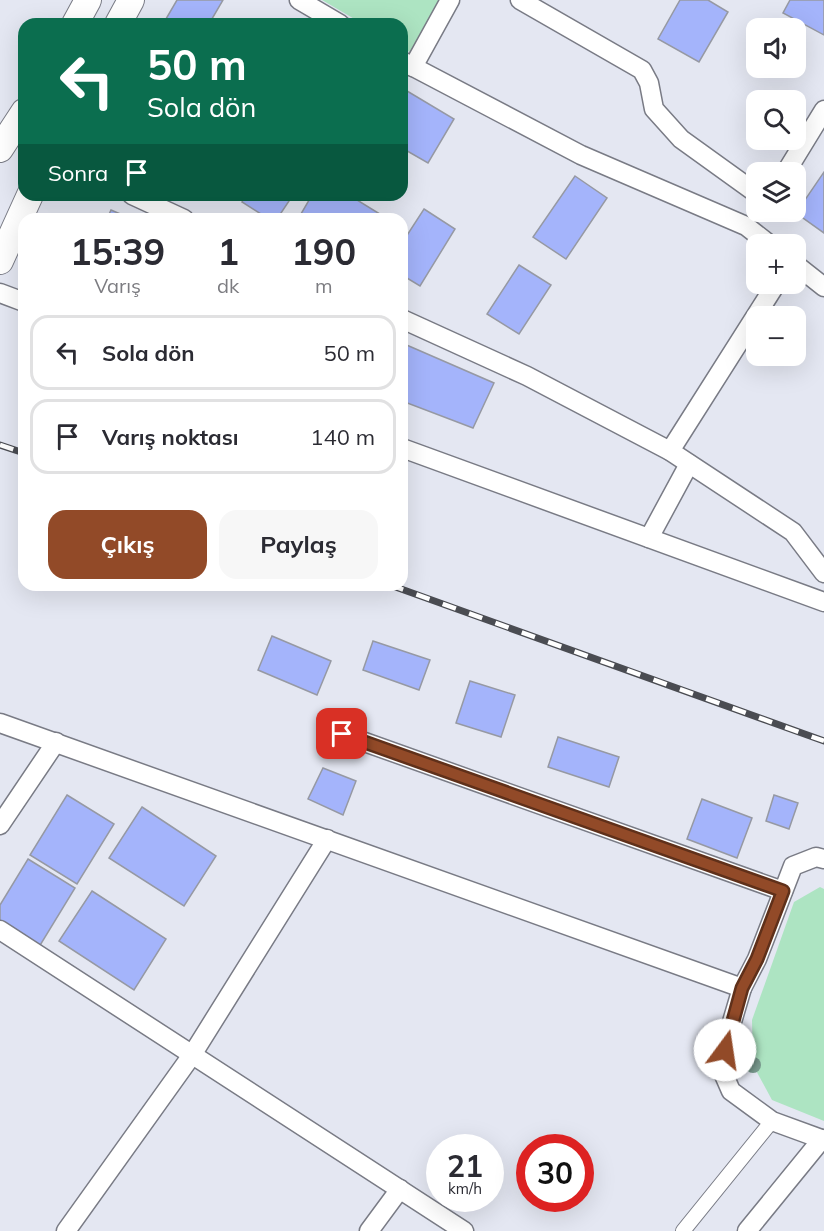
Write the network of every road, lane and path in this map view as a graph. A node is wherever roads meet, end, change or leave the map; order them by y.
1 (88, 0) edge
2 (131, 0) edge
3 (299, 0) edge
4 (450, 0) edge
5 (520, 0) edge
6 (78, 18) edge
7 (121, 18) edge
8 (330, 18) edge
9 (408, 63) edge
10 (408, 65) edge
11 (824, 110) edge
12 (18, 121) edge
13 (0, 149) edge
14 (792, 162) edge
15 (746, 186) edge
16 (145, 201) edge
17 (171, 213) edge
18 (746, 217) edge
19 (18, 221) edge
20 (753, 222) edge
21 (762, 234) edge
22 (0, 261) edge
23 (806, 273) edge
24 (824, 287) edge
25 (0, 293) edge
26 (770, 294) edge
27 (18, 300) edge
28 (408, 322) edge
29 (408, 450) edge
30 (670, 451) junction
31 (689, 464) junction
32 (649, 538) junction
33 (824, 573) edge
34 (824, 602) edge
35 (0, 723) edge
36 (342, 734) dead end
37 (56, 742) junction
38 (0, 825) edge
39 (327, 839) junction
40 (824, 859) edge
41 (783, 891) junction
42 (0, 930) edge
43 (742, 988) junction
44 (192, 1055) junction
45 (772, 1121) junction
46 (823, 1139) edge
47 (400, 1190) junction
48 (66, 1231) edge
49 (369, 1231) edge
50 (464, 1231) edge
51 (683, 1231) edge
52 (747, 1231) edge

1 - 6 main road
2 - 7 main road
3 - 8 street
4 - 9 street
5 - 15 street
10 - 18 street
11 - 14 street
12 - 13 main road
16 - 17 street
19 - 22 main road
20 - 21 street
23 - 24 street
25 - 27 street
26 - 30 street
28 - 30 street
29 - 32 street
30 - 31 street
31 - 32 street
31 - 33 street
32 - 34 street
35 - 37 street
36 - 41 street
37 - 38 street
37 - 39 street
39 - 43 street
39 - 44 street
40 - 41 street
41 - 43 street
42 - 44 street
43 - 45 street
44 - 47 street
44 - 48 street
45 - 46 street
45 - 51 street
46 - 52 street
47 - 49 street
47 - 50 street

